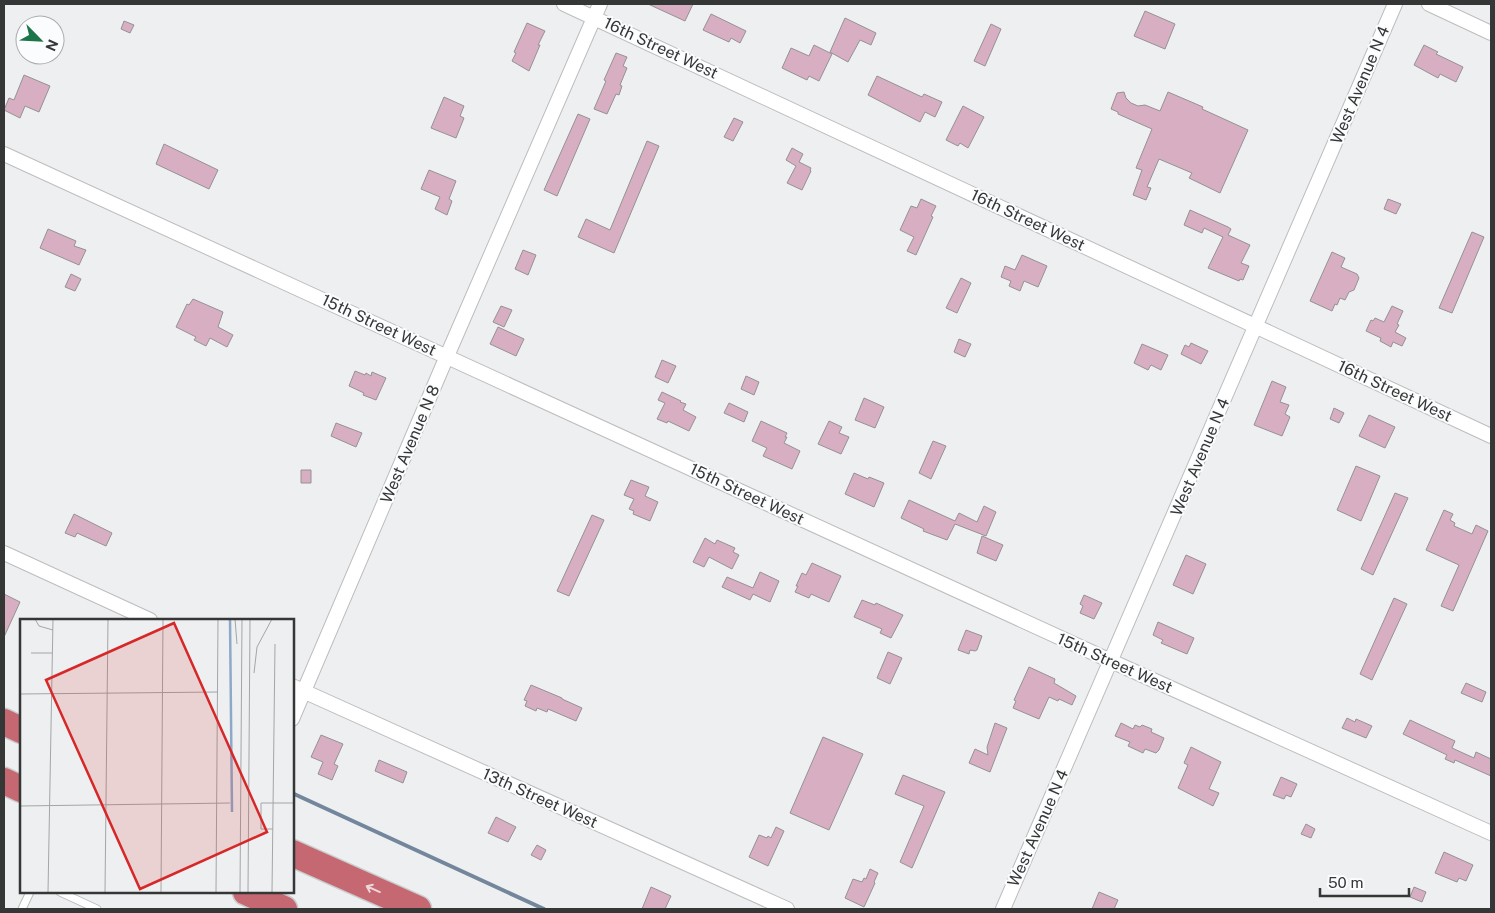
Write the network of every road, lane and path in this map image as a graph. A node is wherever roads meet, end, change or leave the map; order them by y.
1 (564, 4) edge
2 (600, 4) edge
3 (1396, 4) edge
4 (1429, 4) edge
5 (594, 17) junction
6 (1491, 34) edge
7 (4, 154) edge
8 (1256, 326) junction
9 (447, 356) junction
10 (1491, 436) edge
11 (4, 553) edge
12 (148, 619) edge
13 (1111, 661) junction
14 (298, 689) edge
15 (294, 709) edge
16 (4, 722) edge
17 (20, 730) edge
18 (4, 781) edge
19 (20, 789) edge
20 (1491, 833) edge
21 (294, 854) edge
22 (30, 893) edge
23 (62, 893) edge
24 (248, 893) edge
25 (22, 909) edge
26 (97, 909) edge
27 (284, 909) edge
28 (418, 909) edge
29 (787, 909) edge
30 (1003, 909) edge

1 - 5 street, 16th Street West
2 - 5 street, West Avenue N 8
3 - 8 street, West Avenue N 4
4 - 6 street
5 - 8 street, 16th Street West
5 - 9 street, West Avenue N 8
7 - 9 street, 15th Street West
8 - 10 street, 16th Street West
8 - 13 street, West Avenue N 4
9 - 13 street, 15th Street West
9 - 14 street, West Avenue N 8
11 - 12 street
13 - 20 street, 15th Street West
13 - 30 street, West Avenue N 4
14 - 15 street, West Avenue N 8
14 - 29 street, 13th Street West
16 - 17 highway
18 - 19 highway
28 -> 21 highway
22 - 25 lane
23 - 26 lane
24 - 27 highway

